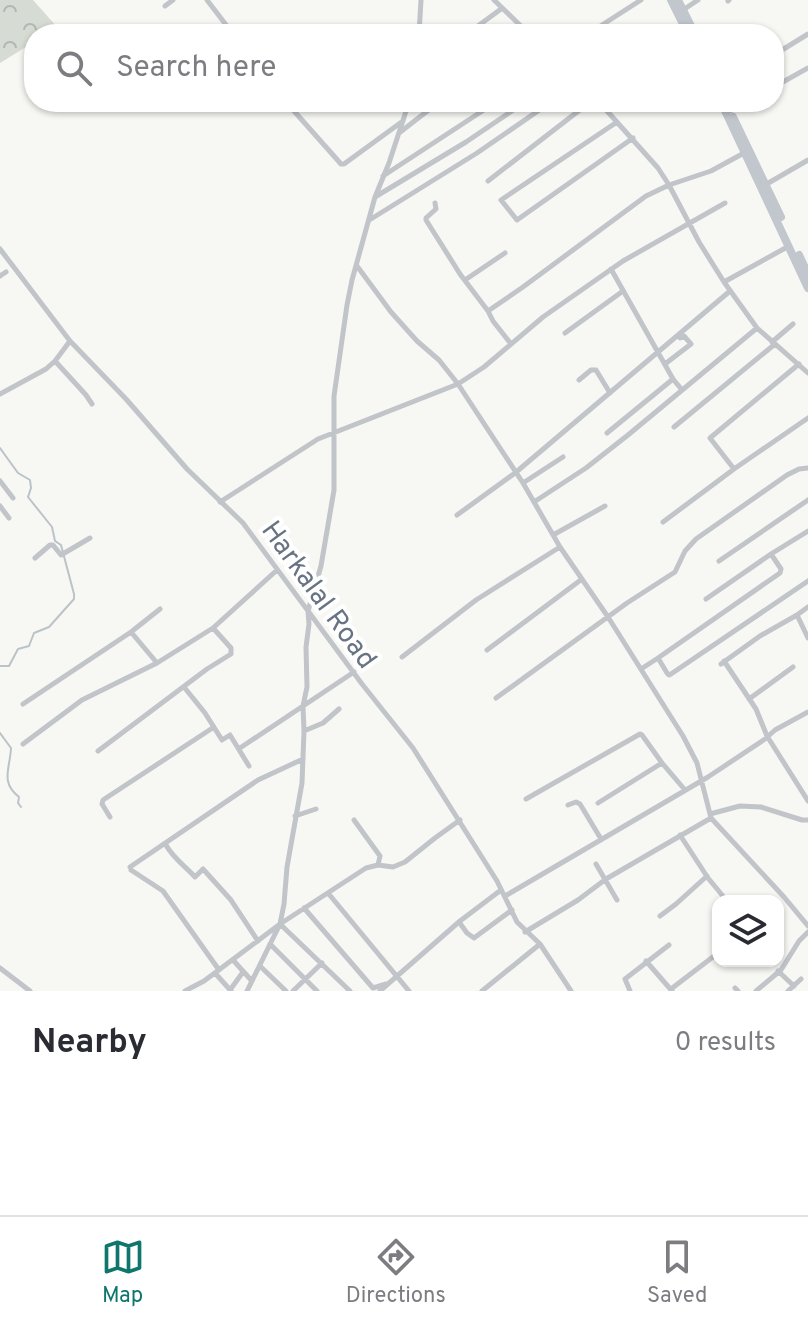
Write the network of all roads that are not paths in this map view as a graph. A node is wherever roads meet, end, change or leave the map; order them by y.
1 (173, 0) edge
2 (207, 0) edge
3 (421, 0) edge
4 (494, 0) edge
5 (641, 0) edge
6 (671, 0) edge
7 (678, 0) edge
8 (698, 0) edge
9 (165, 6) dead end
10 (501, 9) junction
11 (683, 10) junction
12 (225, 24) edge
13 (420, 24) edge
14 (481, 24) edge
15 (517, 24) edge
16 (604, 24) edge
17 (685, 24) edge
18 (686, 24) edge
19 (808, 34) edge
20 (784, 49) edge
21 (808, 68) edge
22 (784, 81) edge
23 (295, 112) edge
24 (406, 112) edge
25 (426, 112) edge
26 (481, 112) edge
27 (510, 112) edge
28 (536, 112) edge
29 (577, 112) edge
30 (608, 112) edge
31 (729, 112) edge
32 (729, 112) edge
33 (403, 121) junction
34 (617, 122) junction
35 (399, 133) junction
36 (633, 138) junction
37 (744, 153) junction
38 (807, 164) edge
39 (383, 176) junction
40 (488, 181) dead end
41 (669, 185) junction
42 (763, 186) junction
43 (375, 197) junction
44 (435, 203) dead end
45 (725, 203) dead end
46 (369, 220) junction
47 (688, 223) junction
48 (789, 246) junction
49 (0, 249) edge
50 (505, 253) dead end
51 (357, 265) junction
52 (611, 269) junction
53 (465, 280) junction
54 (807, 280) edge
55 (724, 282) junction
56 (623, 291) junction
57 (730, 291) junction
58 (488, 311) junction
59 (793, 324) dead end
60 (757, 328) junction
61 (565, 333) dead end
62 (680, 338) dead end
63 (70, 341) junction
64 (773, 343) junction
65 (511, 344) junction
66 (659, 352) junction
67 (55, 361) junction
68 (665, 364) junction
69 (799, 364) junction
70 (808, 373) edge
71 (673, 379) junction
72 (579, 380) dead end
73 (458, 384) junction
74 (682, 390) junction
75 (610, 393) junction
76 (0, 394) edge
77 (92, 404) dead end
78 (808, 418) edge
79 (674, 427) dead end
80 (334, 432) junction
81 (607, 433) dead end
82 (563, 457) dead end
83 (808, 468) edge
84 (734, 469) junction
85 (515, 473) junction
86 (0, 481) edge
87 (523, 483) junction
88 (13, 498) dead end
89 (808, 500) edge
90 (220, 502) junction
91 (534, 502) junction
92 (0, 506) edge
93 (605, 506) dead end
94 (457, 515) dead end
95 (9, 518) dead end
96 (663, 522) dead end
97 (808, 531) edge
98 (553, 535) junction
99 (90, 538) dead end
100 (560, 547) junction
101 (771, 554) junction
102 (35, 558) dead end
103 (719, 561) dead end
104 (277, 570) junction
105 (582, 579) junction
106 (808, 581) edge
107 (706, 599) dead end
108 (808, 607) edge
109 (160, 609) dead end
110 (308, 611) junction
111 (797, 615) junction
112 (608, 617) junction
113 (213, 628) junction
114 (131, 632) junction
115 (808, 638) edge
116 (487, 650) dead end
117 (402, 657) dead end
118 (658, 658) junction
119 (157, 663) junction
120 (793, 667) dead end
121 (641, 669) junction
122 (354, 672) junction
123 (184, 686) junction
124 (496, 698) dead end
125 (749, 699) junction
126 (23, 704) dead end
127 (303, 706) junction
128 (339, 709) dead end
129 (808, 712) edge
130 (214, 727) junction
131 (304, 731) junction
132 (767, 736) junction
133 (23, 744) dead end
134 (240, 748) junction
135 (98, 751) dead end
136 (303, 759) junction
137 (662, 763) junction
138 (249, 766) dead end
139 (702, 780) junction
140 (685, 790) junction
141 (526, 799) dead end
142 (808, 801) edge
143 (598, 803) dead end
144 (568, 805) dead end
145 (316, 809) dead end
146 (295, 816) junction
147 (711, 816) junction
148 (110, 817) dead end
149 (354, 820) dead end
150 (460, 820) junction
151 (808, 820) edge
152 (680, 835) junction
153 (601, 839) junction
154 (166, 845) dead end
155 (596, 864) dead end
156 (378, 865) junction
157 (707, 876) junction
158 (606, 879) junction
159 (328, 893) junction
160 (503, 893) junction
161 (722, 895) edge
162 (617, 900) dead end
163 (786, 900) joint
164 (304, 908) junction
165 (512, 910) junction
166 (660, 916) dead end
167 (459, 922) junction
168 (280, 924) junction
169 (807, 926) edge
170 (525, 932) junction
171 (258, 941) junction
172 (270, 944) junction
173 (540, 944) junction
174 (669, 945) dead end
175 (712, 958) edge
176 (233, 960) junction
177 (646, 961) junction
178 (322, 963) junction
179 (261, 967) junction
180 (0, 968) edge
181 (778, 971) junction
182 (217, 972) junction
183 (243, 972) junction
184 (396, 977) junction
185 (305, 979) junction
186 (801, 979) dead end
187 (251, 980) junction
188 (387, 984) junction
189 (794, 986) junction
190 (230, 990) edge
191 (672, 990) edge
192 (30, 991) edge
193 (185, 991) edge
194 (247, 991) edge
195 (286, 991) edge
196 (293, 991) edge
197 (317, 991) edge
198 (350, 991) edge
199 (380, 991) edge
200 (409, 991) edge
201 (482, 991) edge
202 (571, 991) edge
203 (630, 991) edge
204 (756, 991) edge
205 (788, 991) edge

1 - 9 street
2 - 12 street
3 - 13 street
4 - 10 street
5 - 16 street
6 - 17 main road
7 - 11 main road
8 - 11 street
10 - 14 street
10 - 15 street
11 - 18 main road
19 - 20 street
21 - 22 street
23 - 33 street
24 - 33 street
25 - 35 street
26 - 39 street
27 - 43 street
28 - 46 street
29 - 40 street
30 - 34 street
31 - 37 main road
32 - 42 main road
33 - 35 street
34 - 36 street
34 - 36 street
35 - 39 street
36 - 41 street
37 - 41 street
37 - 42 main road
38 - 42 street
39 - 43 street
41 - 47 street
41 - 58 street
42 - 48 main road
42 - 54 main road
43 - 46 street
44 - 53 street
45 - 47 street
46 - 51 street
47 - 52 street
47 - 55 street
48 - 54 main road
48 - 55 street
49 - 63 street, Harkalal Road
50 - 53 street
51 - 73 street
51 - 80 street
52 - 56 street
52 - 65 street
53 - 58 street
55 - 57 street
56 - 61 street
56 - 66 street
57 - 60 street
57 - 66 street
58 - 65 street
59 - 64 street
60 - 64 street
60 - 74 street
62 - 68 street
63 - 67 street
63 - 90 street, Harkalal Road
64 - 69 street
64 - 79 street
65 - 73 street
66 - 68 street
66 - 75 street
67 - 76 street
67 - 77 street
68 - 71 street
69 - 70 street
69 - 84 street
71 - 74 street
71 - 81 street
72 - 75 street
73 - 80 street
73 - 85 street
74 - 91 street
75 - 85 street
78 - 84 street
80 - 90 street
80 - 110 street
82 - 87 street
83 - 112 street
84 - 96 street
85 - 87 street
85 - 94 street
86 - 88 street
87 - 91 street
89 - 103 street
90 - 104 street, Harkalal Road
91 - 98 street
92 - 95 street
93 - 98 street
97 - 101 street
98 - 100 street
99 - 102 street
100 - 105 street
100 - 117 street
101 - 107 street
101 - 118 street
104 - 110 street, Harkalal Road
104 - 113 street
105 - 112 street
105 - 116 street
106 - 118 street
108 - 111 street
109 - 114 street
110 - 122 street, Harkalal Road
110 - 127 street
111 - 115 street
111 - 125 street
112 - 121 street
112 - 124 street
113 - 119 street
113 - 123 street
114 - 119 street
114 - 126 street
118 - 121 street
119 - 133 street
120 - 125 street
121 - 139 street
122 - 127 street
122 - 150 street, Harkalal Road
123 - 130 street
123 - 135 street
125 - 132 street
127 - 131 street
127 - 134 street
128 - 131 street
129 - 132 street
130 - 134 street
130 - 148 street
131 - 136 street
132 - 139 street
132 - 142 street
134 - 138 street
136 - 146 street
136 - 182 street
137 - 140 street
137 - 141 street
137 - 143 street
139 - 140 street
139 - 147 street
140 - 153 street
144 - 153 street
145 - 146 street
146 - 168 street
147 - 151 street
147 - 152 street
147 - 163 street
149 - 156 street
150 - 156 street
150 - 160 street, Harkalal Road
152 - 157 street
152 - 158 street
153 - 160 street
154 - 171 street
155 - 158 street
156 - 159 street
157 - 161 street
157 - 166 street
158 - 162 street
158 - 170 street
159 - 164 street
159 - 184 street
160 - 165 street, Harkalal Road
160 - 167 street
163 - 169 street
164 - 168 street
164 - 188 street
165 - 167 street
165 - 170 street, Harkalal Road
167 - 184 street
168 - 171 street
168 - 172 street
168 - 178 street
169 - 181 street
170 - 173 street, Harkalal Road
171 - 176 street
172 - 179 street
172 - 185 street
173 - 201 street
173 - 202 street, Harkalal Road
174 - 177 street
175 - 191 street
176 - 182 street
176 - 183 street
177 - 191 street
177 - 203 street
178 - 185 street
178 - 198 street
179 - 187 street
179 - 195 street
180 - 192 street
181 - 189 street
181 - 204 street
182 - 190 street
182 - 193 street
183 - 187 street
183 - 190 street
184 - 188 street
184 - 200 street
185 - 196 street
185 - 197 street
186 - 189 street
187 - 194 street
188 - 199 street
189 - 205 street

